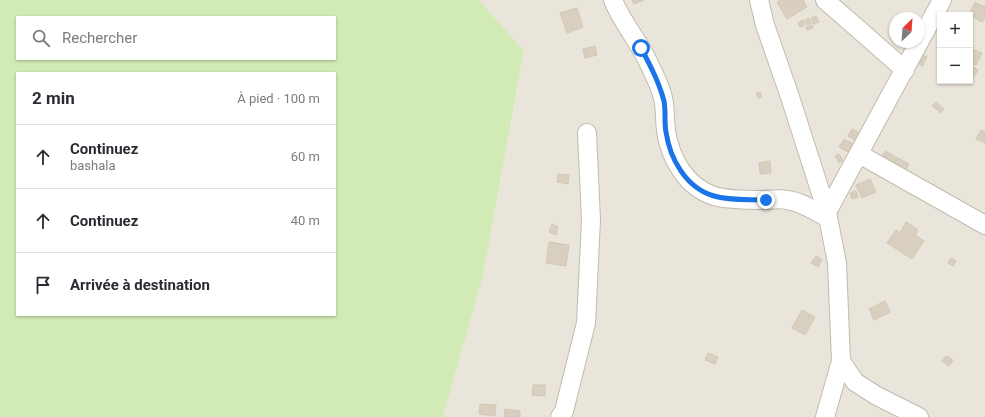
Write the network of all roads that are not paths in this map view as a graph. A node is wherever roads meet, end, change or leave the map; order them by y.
1 (612, 0) edge
2 (759, 0) edge
3 (825, 0) edge
4 (942, 0) edge
5 (905, 70) junction
6 (587, 133) dead end
7 (859, 154) junction
8 (828, 215) junction
9 (985, 225) edge
10 (841, 361) junction
11 (560, 417) edge
12 (825, 417) edge
13 (919, 417) edge

1 - 8 street
2 - 8 street
3 - 5 street
4 - 5 street
5 - 7 street
6 - 11 street
7 - 8 street
7 - 9 street
8 - 10 street
10 - 12 street
10 - 13 street

